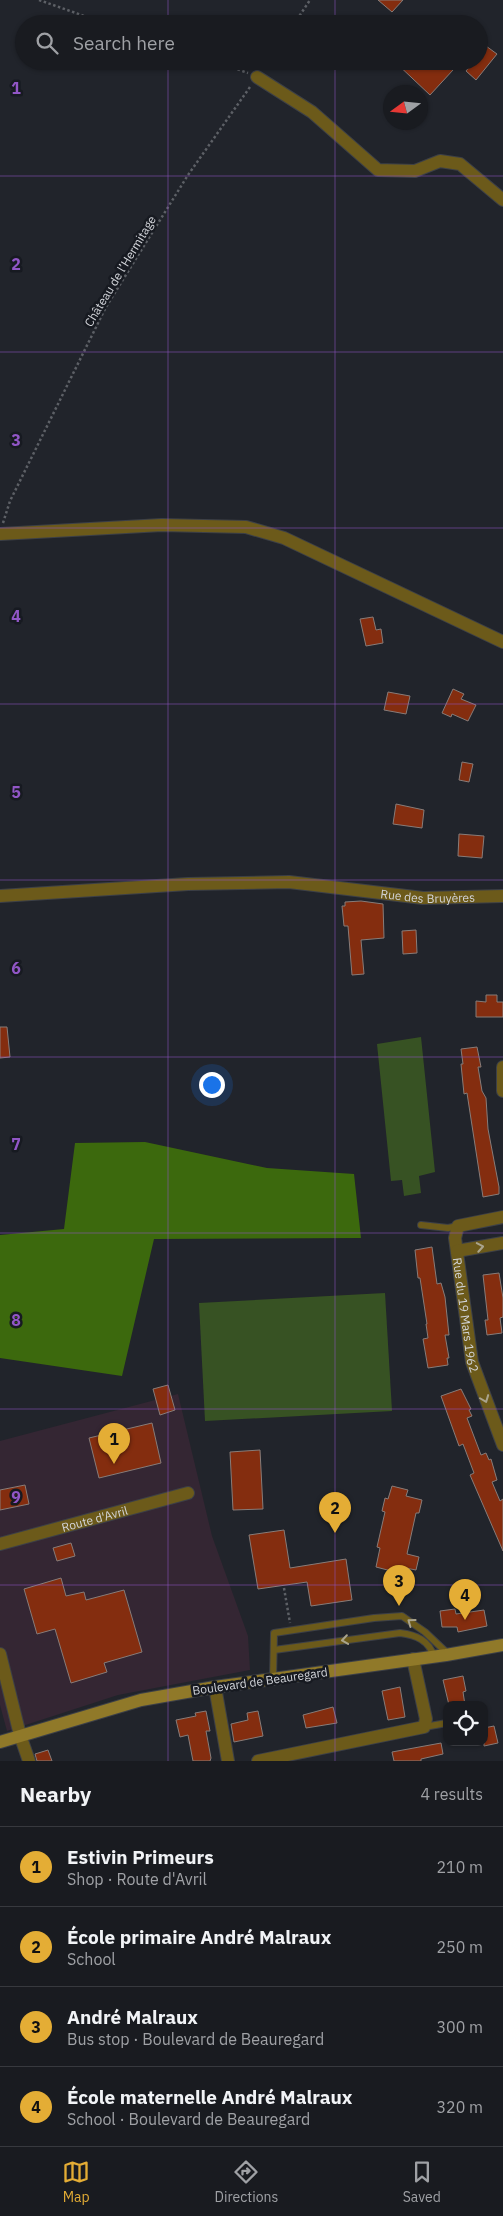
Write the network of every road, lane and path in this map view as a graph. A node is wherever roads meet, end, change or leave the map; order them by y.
1 (39, 0) edge
2 (310, 0) edge
3 (82, 15) edge
4 (300, 15) edge
5 (239, 70) edge
6 (262, 70) edge
7 (258, 77) junction
8 (503, 200) edge
9 (1, 529) edge
10 (503, 642) edge
11 (0, 896) edge
12 (503, 896) edge
13 (503, 1067) edge
14 (503, 1091) edge
15 (503, 1217) edge
16 (422, 1225) dead end
17 (458, 1226) junction
18 (503, 1243) edge
19 (457, 1251) junction
20 (503, 1445) edge
21 (188, 1492) dead end
22 (0, 1544) edge
23 (503, 1645) edge
24 (274, 1650) junction
25 (0, 1654) edge
26 (440, 1656) junction
27 (413, 1659) junction
28 (273, 1680) junction
29 (215, 1687) junction
30 (443, 1724) edge
31 (424, 1728) junction
32 (20, 1735) junction
33 (0, 1742) edge
34 (29, 1761) edge
35 (228, 1761) edge
36 (258, 1761) edge

1 - 3 path
2 - 4 path
5 - 7 path
6 - 7 path, Château de l’Hermitage
7 - 8 street
7 - 9 path, Château de l’Hermitage
9 - 10 street
11 - 12 street, Rue des Bruyères
13 - 14 street
15 - 17 street
16 - 17 lane
17 - 19 street, Rue du 19 Mars 1962
19 -> 18 street
19 -> 20 street, Rue du 19 Mars 1962
21 - 22 street, Route d'Avril
23 - 26 street, Boulevard de Beauregard
26 -> 24 lane
26 -> 24 lane
24 - 28 lane
25 - 32 street
26 - 27 street, Boulevard de Beauregard
27 - 28 street, Boulevard de Beauregard
27 - 31 street
28 - 29 street, Boulevard de Beauregard
29 - 32 street, Boulevard de Beauregard
29 - 35 street
30 - 31 lane
31 - 36 street
32 - 33 street, Boulevard de Beauregard
32 - 34 street

